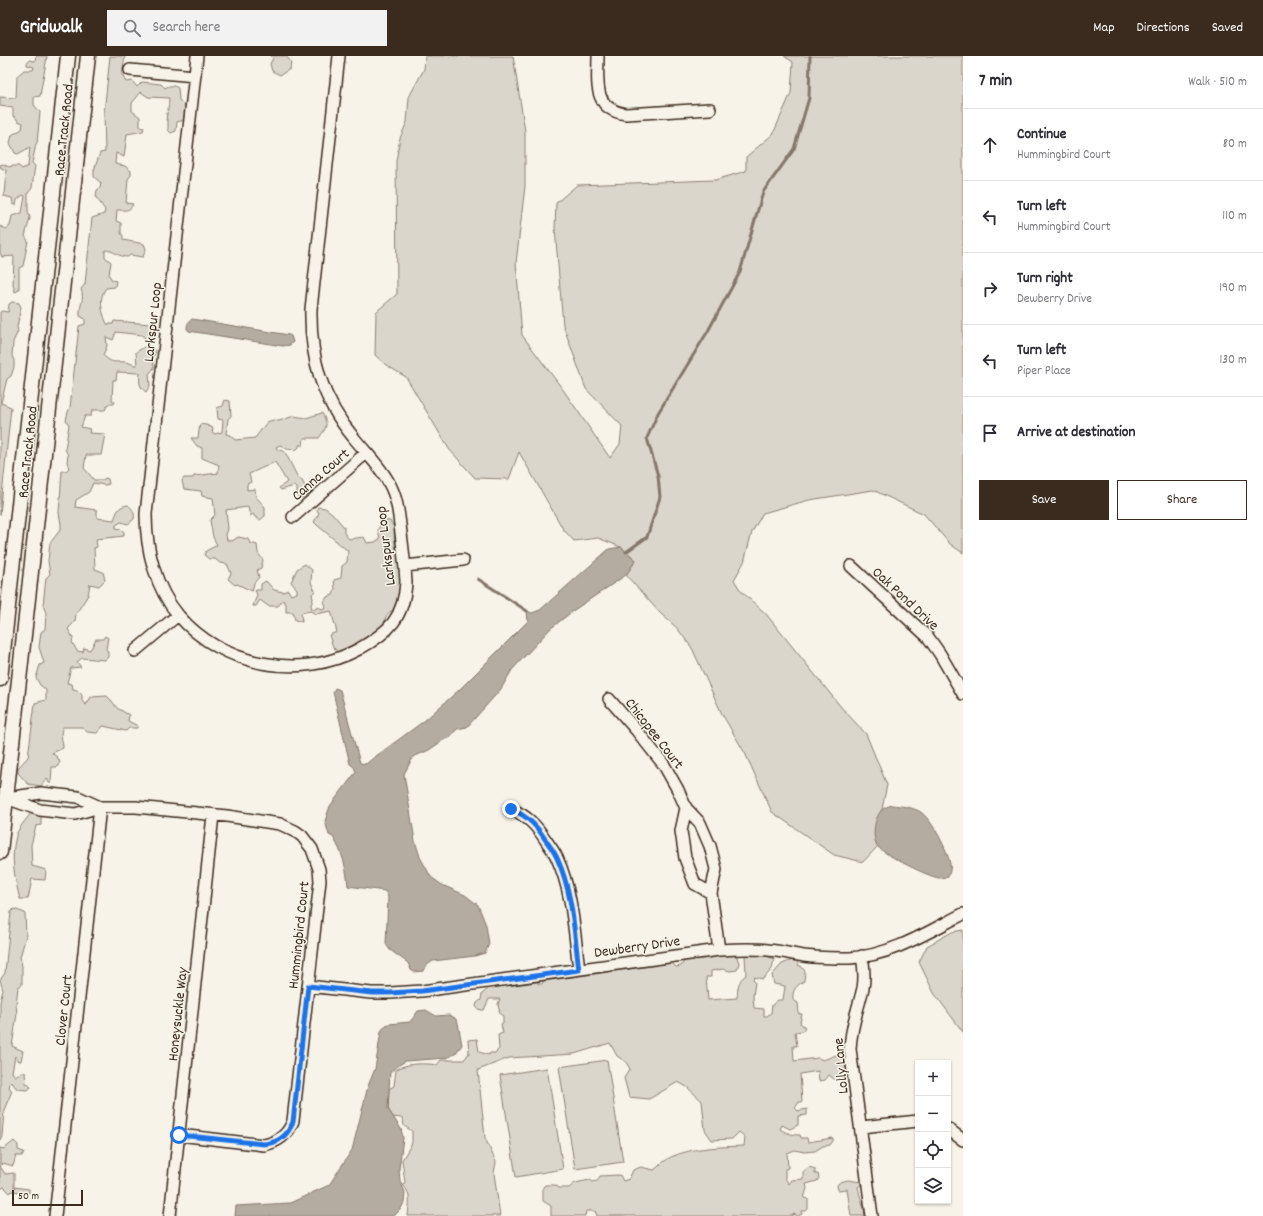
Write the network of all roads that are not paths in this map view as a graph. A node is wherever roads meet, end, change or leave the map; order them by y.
1 (68, 56) edge
2 (88, 56) edge
3 (197, 56) edge
4 (339, 56) edge
5 (598, 56) edge
6 (130, 70) dead end
7 (194, 76) junction
8 (710, 109) dead end
9 (366, 453) junction
10 (293, 517) dead end
11 (17, 524) junction
12 (36, 526) junction
13 (463, 560) dead end
14 (405, 566) junction
15 (851, 566) dead end
16 (178, 615) junction
17 (135, 651) dead end
18 (0, 680) edge
19 (963, 694) edge
20 (609, 699) dead end
21 (3, 798) edge
22 (100, 807) junction
23 (686, 808) junction
24 (511, 809) dead end
25 (213, 815) junction
26 (0, 852) edge
27 (711, 893) junction
28 (963, 914) edge
29 (719, 950) junction
30 (862, 956) junction
31 (579, 970) junction
32 (308, 986) junction
33 (915, 1121) edge
34 (861, 1127) junction
35 (951, 1131) edge
36 (179, 1135) junction
37 (963, 1140) edge
38 (55, 1216) edge
39 (170, 1216) edge
40 (872, 1216) edge

1 - 11 main road, Race Track Road
2 - 12 main road, Race Track Road
3 - 7 street, Larkspur Loop
4 - 9 street, Larkspur Loop
5 - 8 street
6 - 7 street
7 - 16 street, Larkspur Loop
9 - 10 street, Canna Court
9 - 14 street, Larkspur Loop
11 - 12 main road
11 - 18 main road, Race Track Road
12 - 21 main road, Race Track Road
13 - 14 street
14 - 16 street, Larkspur Loop
15 - 19 street, Oak Pond Drive
16 - 17 street
20 - 23 street, Chicopee Court
21 - 22 street, Hummingbird Court
21 - 22 street, Hummingbird Court
21 - 26 main road, Race Track Road
22 - 25 street, Hummingbird Court
22 - 38 street, Clover Court
23 - 27 street, Chicopee Court
23 - 27 street
24 - 31 street
25 - 32 street, Hummingbird Court
25 - 36 street, Honeysuckle Way
27 - 29 street, Chicopee Court
28 - 30 street, Dewberry Drive
29 - 30 street, Dewberry Drive
29 - 31 street, Dewberry Drive
30 - 34 street, Lolly Lane
31 - 32 street, Dewberry Drive
32 - 36 street, Hummingbird Court
33 - 34 street
34 - 40 street, Lolly Lane
35 - 37 street
36 - 39 street, Honeysuckle Way

